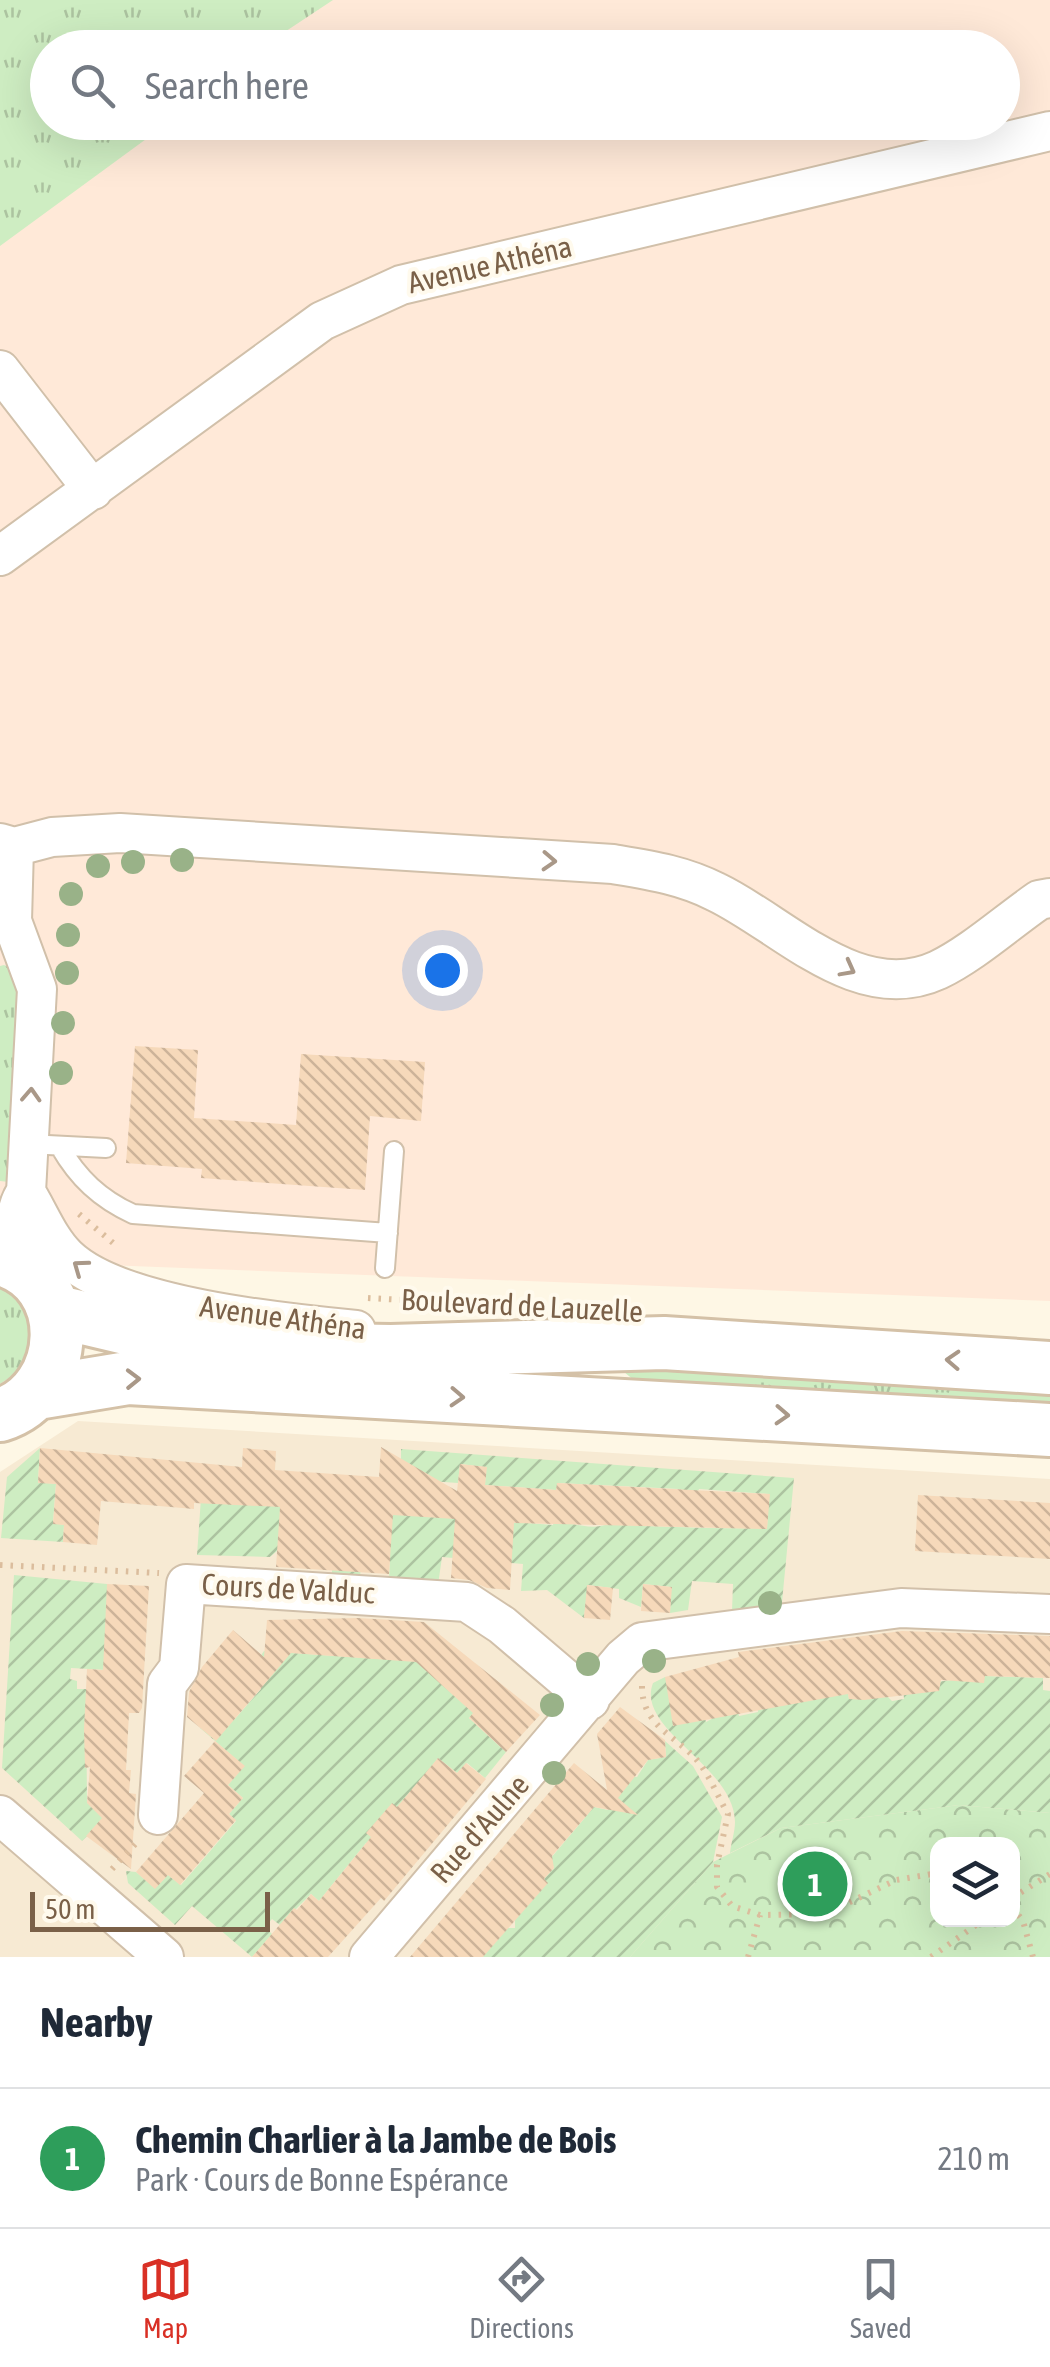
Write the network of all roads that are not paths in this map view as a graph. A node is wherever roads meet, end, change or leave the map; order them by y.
1 (1050, 131) edge
2 (1020, 138) edge
3 (1012, 140) edge
4 (0, 370) edge
5 (93, 490) junction
6 (0, 556) edge
7 (7, 845) edge
8 (1050, 898) edge
9 (6, 916) edge
10 (44, 1145) junction
11 (106, 1148) dead end
12 (394, 1152) dead end
13 (26, 1192) junction
14 (388, 1233) junction
15 (385, 1268) dead end
16 (27, 1280) edge
17 (586, 1343) junction
18 (1050, 1368) edge
19 (10, 1411) edge
20 (1050, 1430) edge
21 (1050, 1614) edge
22 (590, 1700) junction
23 (158, 1814) road end
24 (0, 1815) edge
25 (164, 1957) edge
26 (369, 1957) edge

1 - 2 street, Avenue Athéna
3 - 5 street, Avenue Athéna
4 - 5 street
5 - 6 street, Avenue Athéna
7 -> 8 street
7 - 9 street
10 -> 9 street
10 - 11 lane
10 - 13 street
10 - 14 lane
12 - 14 lane
13 - 16 street
17 -> 13 street, Avenue Athéna
14 - 15 lane
16 - 17 main road, Boulevard de Lauzelle
16 - 19 main road
18 -> 17 main road, Boulevard de Lauzelle
19 -> 20 main road
21 - 22 street, Rue d'Aulne
22 - 23 street, Cours de Valduc
22 - 26 street, Rue d'Aulne
24 - 25 street

